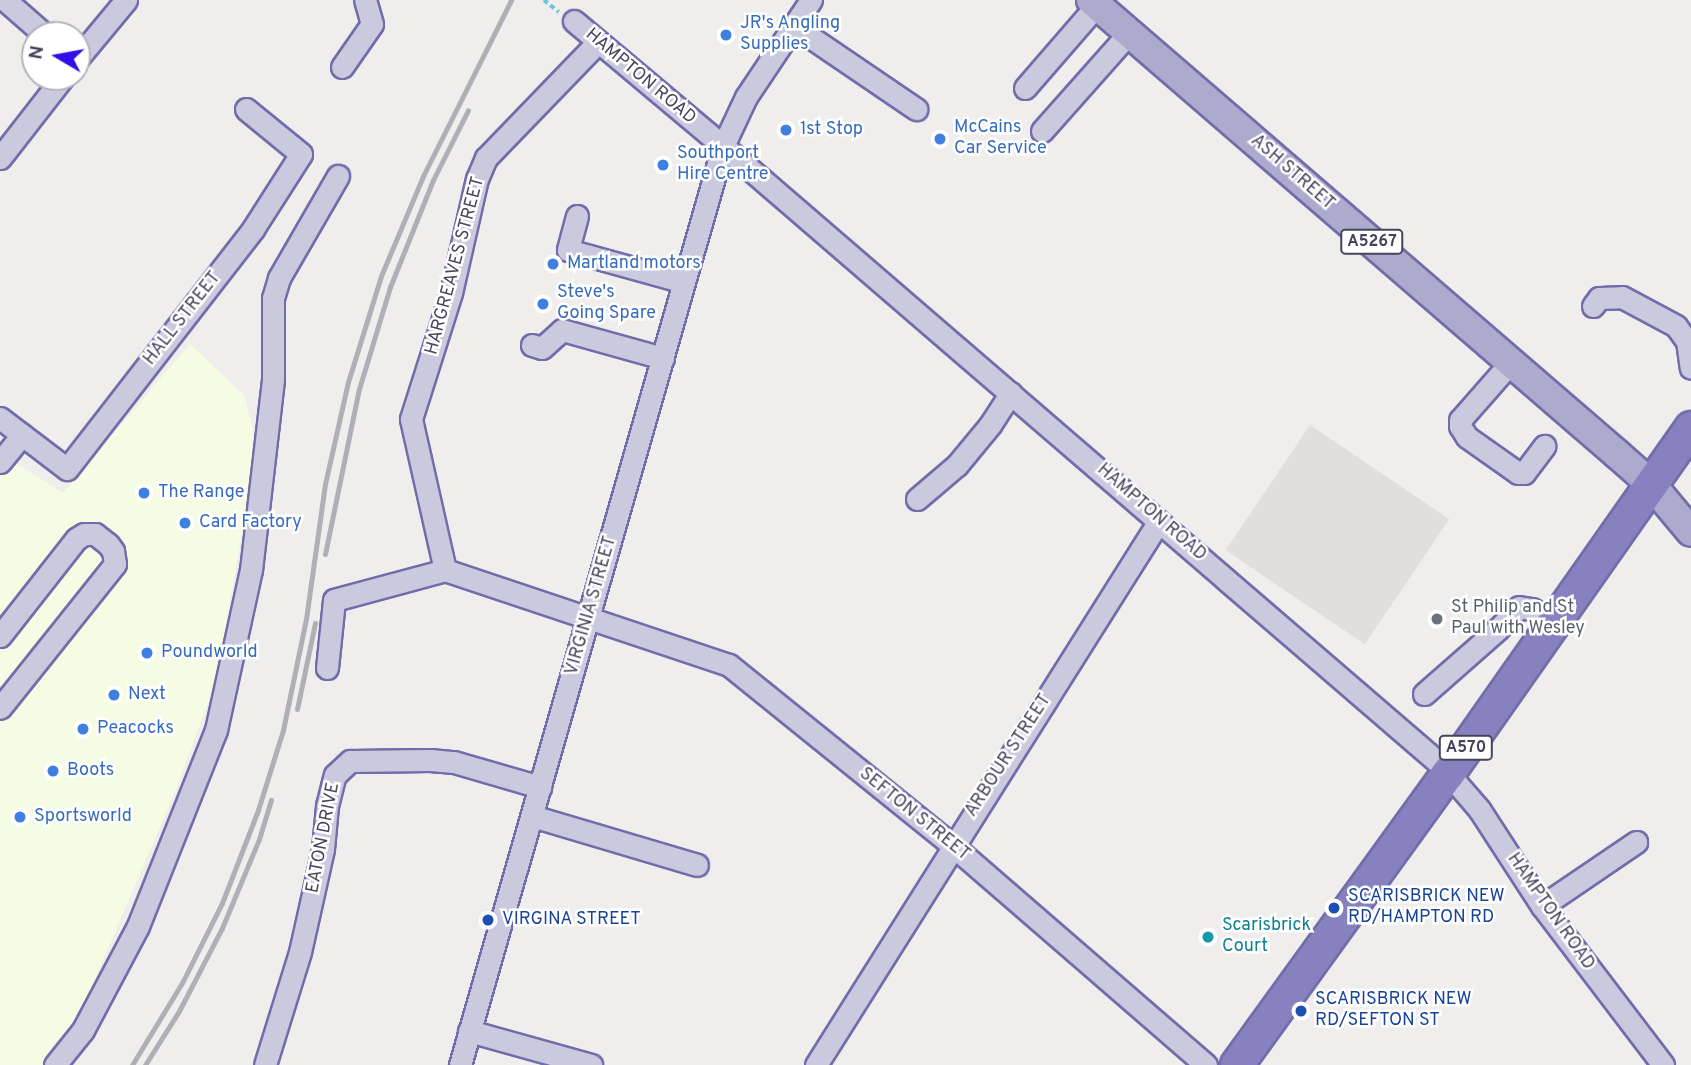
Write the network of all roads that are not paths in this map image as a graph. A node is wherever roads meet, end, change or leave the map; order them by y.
1 (5, 0) edge
2 (126, 0) edge
3 (365, 0) edge
4 (811, 0) edge
5 (1094, 3) edge
6 (567, 17) road end
7 (29, 21) edge
8 (794, 26) junction
9 (1129, 33) junction
10 (91, 41) edge
11 (598, 42) junction
12 (342, 67) dead end
13 (1025, 88) dead end
14 (52, 91) edge
15 (246, 109) dead end
16 (916, 109) dead end
17 (1042, 131) dead end
18 (723, 146) junction
19 (0, 158) edge
20 (338, 176) dead end
21 (578, 216) dead end
22 (684, 282) junction
23 (1592, 306) dead end
24 (533, 345) dead end
25 (663, 358) junction
26 (1511, 362) junction
27 (1691, 368) edge
28 (1011, 393) junction
29 (0, 418) edge
30 (1691, 428) edge
31 (22, 435) junction
32 (1544, 446) dead end
33 (0, 461) edge
34 (1651, 484) junction
35 (917, 499) dead end
36 (1159, 521) junction
37 (1691, 532) edge
38 (445, 570) junction
39 (589, 618) junction
40 (1552, 622) junction
41 (0, 636) edge
42 (327, 668) dead end
43 (1424, 694) dead end
44 (0, 708) edge
45 (1448, 774) junction
46 (540, 787) junction
47 (532, 816) junction
48 (1636, 842) dead end
49 (952, 845) junction
50 (697, 865) dead end
51 (1542, 906) junction
52 (469, 1031) junction
53 (55, 1065) edge
54 (265, 1065) edge
55 (460, 1065) edge
56 (591, 1065) edge
57 (816, 1065) edge
58 (1206, 1065) edge
59 (1237, 1065) edge
60 (1663, 1065) edge

1 - 7 street
2 - 10 street
3 - 12 street
4 - 8 street, VIRGINIA STREET
5 - 9 main road, ASH STREET / A5267
5 - 13 street
6 - 11 street, HAMPTON ROAD
8 - 16 street
8 - 18 street, VIRGINIA STREET
9 - 17 street
9 - 26 main road, ASH STREET / A5267
11 - 18 street, HAMPTON ROAD
11 - 38 street, HARGREAVES STREET
14 - 19 street
15 - 31 street, HALL STREET
18 - 22 street, VIRGINIA STREET
18 - 28 street, HAMPTON ROAD
20 - 53 street
21 - 22 street
22 - 25 street, VIRGINIA STREET
23 - 27 street
24 - 25 street
25 - 39 street, VIRGINIA STREET
26 - 32 street
26 - 34 main road, ASH STREET / A5267
28 - 35 street
28 - 36 street, HAMPTON ROAD
29 - 31 street, HALL STREET
30 - 34 highway, A570
31 - 33 street
34 - 37 main road, A5267
34 - 40 highway, A570
36 - 45 street, HAMPTON ROAD
36 - 49 street, ARBOUR STREET
38 - 39 street, SEFTON STREET
38 - 42 street
39 - 46 street, VIRGINIA STREET
39 - 49 street, SEFTON STREET
40 - 43 street
40 - 45 highway, A570
41 - 44 street
45 - 51 street, HAMPTON ROAD
45 - 59 highway, A570
46 - 47 street, VIRGINIA STREET
46 - 54 street, EATON DRIVE
47 - 50 street
47 - 52 street, VIRGINIA STREET
48 - 51 street
49 - 57 street, ARBOUR STREET
49 - 58 street, SEFTON STREET
51 - 60 street, HAMPTON ROAD
52 - 55 street, VIRGINIA STREET
52 - 56 street

